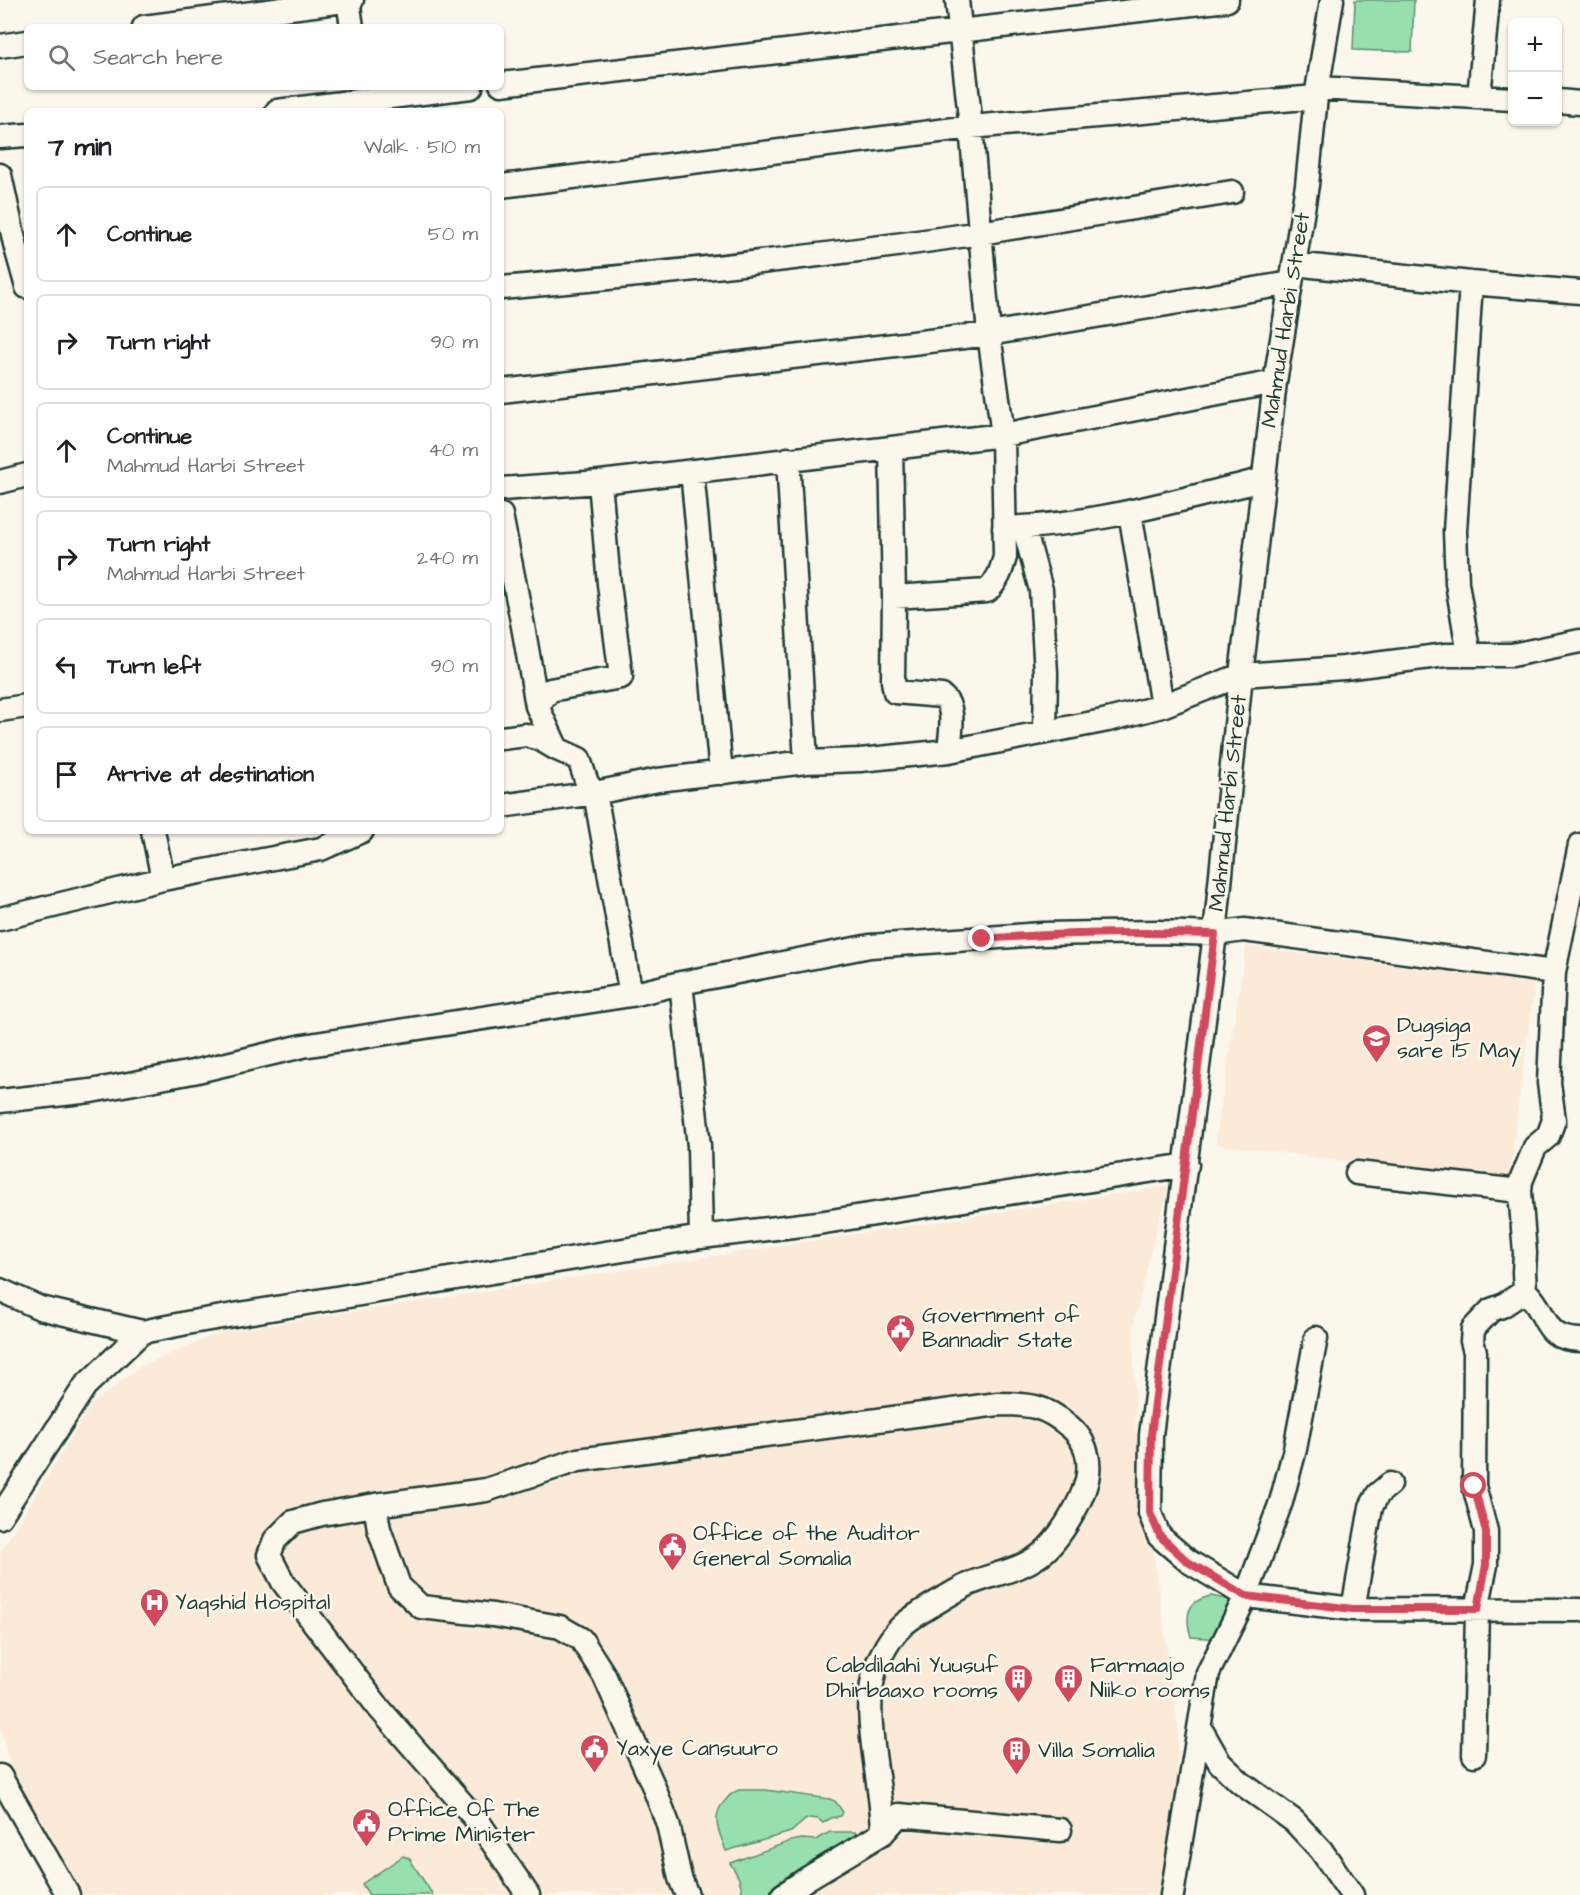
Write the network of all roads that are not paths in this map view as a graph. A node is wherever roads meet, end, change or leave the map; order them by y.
1 (349, 0) edge
2 (957, 0) edge
3 (1227, 0) edge
4 (1332, 0) edge
5 (1488, 0) edge
6 (167, 24) edge
7 (352, 24) edge
8 (960, 31) junction
9 (24, 42) edge
10 (0, 46) edge
11 (504, 84) edge
12 (444, 90) edge
13 (1317, 92) junction
14 (1479, 97) junction
15 (362, 99) edge
16 (1508, 99) edge
17 (1562, 102) edge
18 (1580, 103) edge
19 (298, 108) edge
20 (971, 127) junction
21 (24, 135) edge
22 (0, 137) edge
23 (0, 176) edge
24 (504, 186) edge
25 (1232, 192) dead end
26 (980, 233) junction
27 (14, 244) edge
28 (1293, 273) junction
29 (24, 277) edge
30 (1471, 283) junction
31 (504, 288) edge
32 (1580, 292) edge
33 (989, 334) junction
34 (1275, 382) junction
35 (504, 391) edge
36 (1003, 435) junction
37 (891, 448) junction
38 (788, 459) junction
39 (692, 471) junction
40 (24, 476) edge
41 (1262, 480) junction
42 (0, 482) edge
43 (600, 482) junction
44 (504, 489) edge
45 (1130, 512) junction
46 (1014, 528) junction
47 (504, 530) edge
48 (894, 597) junction
49 (1580, 641) edge
50 (1469, 655) junction
51 (1240, 675) junction
52 (24, 706) edge
53 (537, 706) junction
54 (1162, 706) junction
55 (0, 710) edge
56 (1045, 732) junction
57 (504, 738) edge
58 (557, 749) junction
59 (949, 751) junction
60 (806, 762) junction
61 (721, 772) junction
62 (595, 793) junction
63 (504, 806) edge
64 (154, 834) edge
65 (355, 834) edge
66 (1580, 845) edge
67 (163, 879) junction
68 (0, 919) edge
69 (1215, 934) junction
70 (1554, 972) junction
71 (681, 983) junction
72 (631, 995) junction
73 (0, 1101) edge
74 (1187, 1165) junction
75 (1357, 1173) dead end
76 (1520, 1191) junction
77 (701, 1237) junction
78 (0, 1290) edge
79 (1526, 1291) junction
80 (142, 1332) junction
81 (1316, 1338) dead end
82 (1580, 1340) edge
83 (1390, 1484) dead end
84 (375, 1505) junction
85 (0, 1517) edge
86 (1246, 1596) junction
87 (1353, 1609) junction
88 (1478, 1609) junction
89 (1580, 1610) edge
90 (1200, 1728) junction
91 (1474, 1755) dead end
92 (0, 1776) edge
93 (1060, 1830) dead end
94 (884, 1833) junction
95 (68, 1895) edge
96 (528, 1895) edge
97 (687, 1895) edge
98 (783, 1895) edge
99 (1172, 1895) edge
100 (1352, 1895) edge

1 - 6 street
1 - 7 street
2 - 8 street
3 - 8 street
4 - 13 street, Mahmud Harbi Street
5 - 14 street
8 - 11 street
8 - 20 street
9 - 10 street
12 - 15 street
13 - 14 street
13 - 20 street
13 - 28 street, Mahmud Harbi Street
14 - 16 street
15 - 19 street
17 - 18 street
20 - 24 street
20 - 26 street
21 - 22 street
23 - 27 street
25 - 26 street
26 - 31 street
26 - 33 street
27 - 29 street
28 - 30 street
28 - 33 street
28 - 34 street, Mahmud Harbi Street
30 - 32 street
30 - 50 street
33 - 35 street
33 - 36 street
34 - 36 street
34 - 41 street, Mahmud Harbi Street
36 - 37 street
36 - 46 street
37 - 38 street
37 - 48 street
38 - 39 street
38 - 60 street
39 - 43 street
39 - 61 street
40 - 42 street
41 - 45 street
41 - 51 street, Mahmud Harbi Street
43 - 44 street
43 - 53 street
45 - 46 street
45 - 54 street
46 - 48 street
46 - 56 street
47 - 53 street
48 - 59 street
49 - 50 street
50 - 51 street
51 - 54 street
51 - 69 street, Mahmud Harbi Street
52 - 55 street
53 - 58 street
54 - 56 street
56 - 59 street
57 - 58 street
58 - 62 street
59 - 60 street
60 - 61 street
61 - 62 street
62 - 63 street
62 - 72 street
64 - 67 street
65 - 67 street
66 - 70 street
67 - 68 street
69 - 70 street
69 - 71 street
69 - 74 street, Mahmud Harbi Street
70 - 76 street
71 - 72 street
71 - 77 street
72 - 73 street
74 - 77 street
74 - 86 street, Mahmud Harbi Street
75 - 76 street
76 - 79 street
77 - 80 street
78 - 80 street
79 - 82 street
79 - 88 street
80 - 85 street
81 - 86 street
83 - 87 street
84 - 94 street
84 - 96 street
84 - 97 street
86 - 87 street
86 - 90 street
87 - 88 street
88 - 89 street
88 - 91 street
90 - 99 street
90 - 100 street
92 - 95 street
93 - 94 street
94 - 98 street

